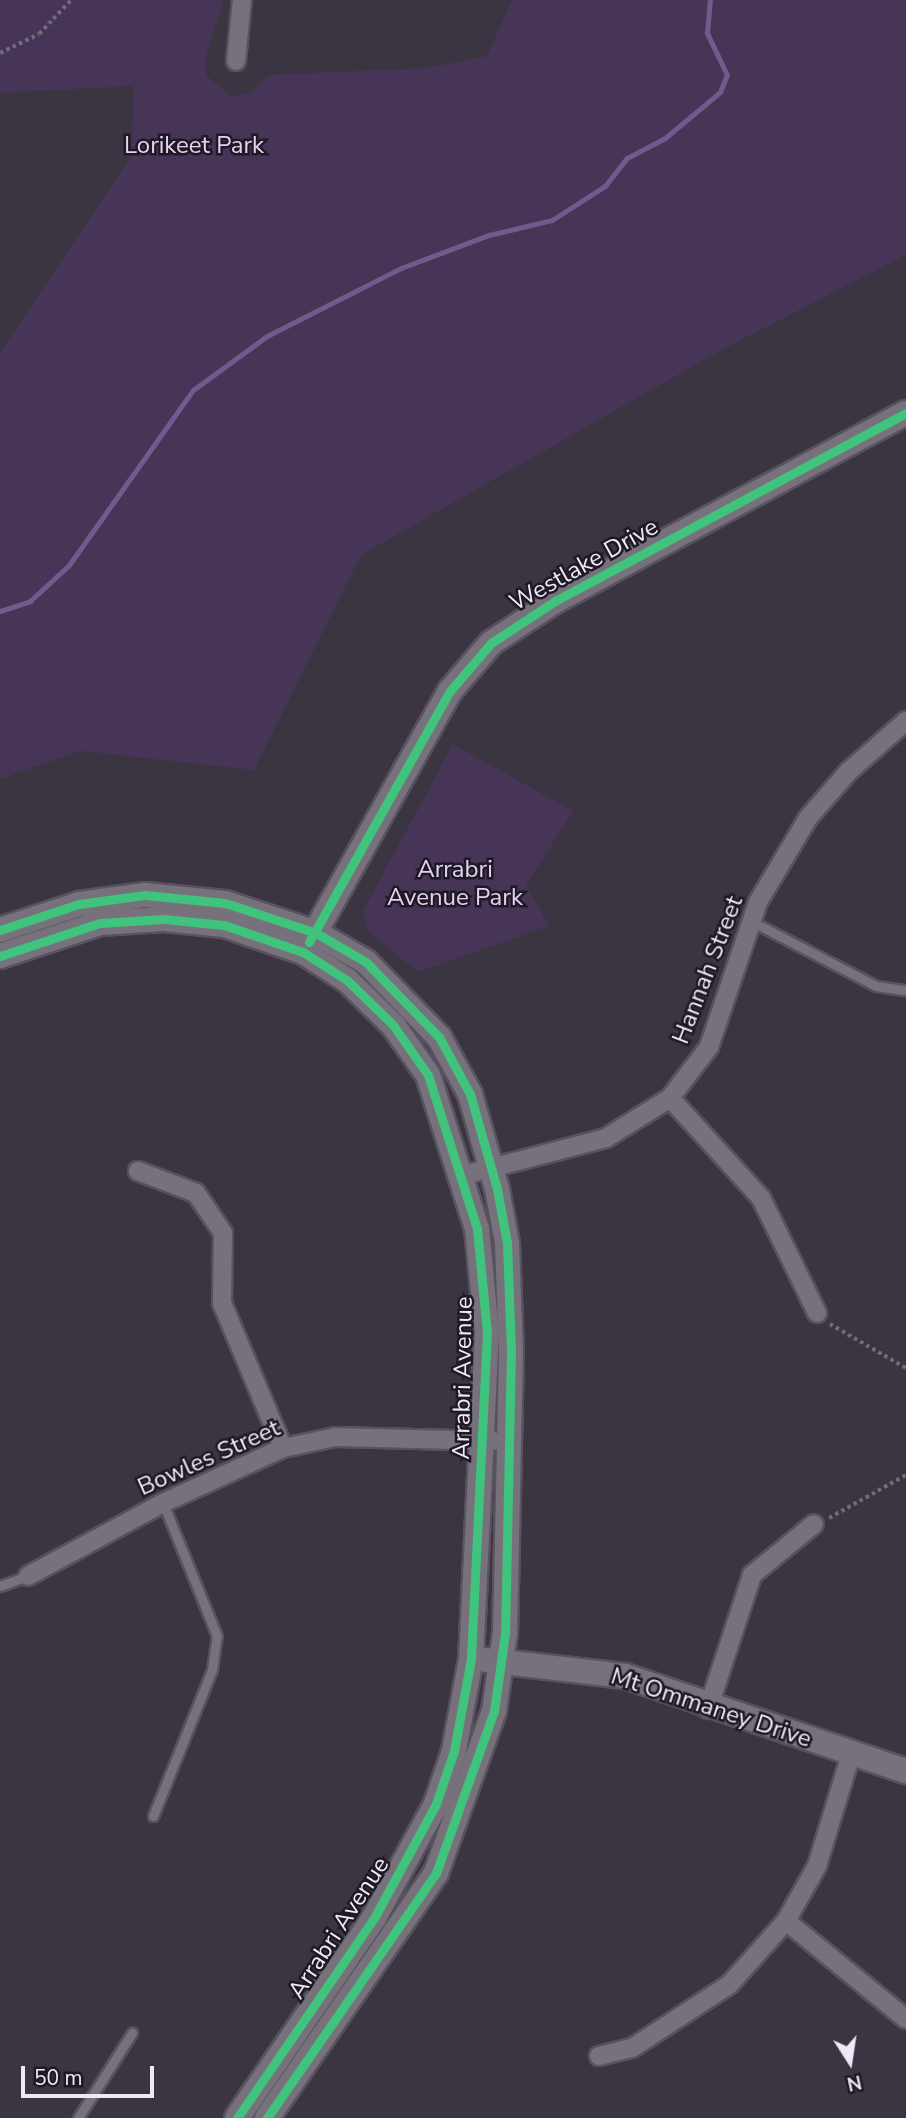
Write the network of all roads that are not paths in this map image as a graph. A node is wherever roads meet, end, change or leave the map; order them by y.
1 (242, 0) edge
2 (236, 61) dead end
3 (906, 413) edge
4 (906, 720) edge
5 (751, 921) junction
6 (0, 930) edge
7 (309, 942) junction
8 (0, 956) edge
9 (906, 990) edge
10 (670, 1098) junction
11 (492, 1167) junction
12 (138, 1171) dead end
13 (464, 1175) junction
14 (817, 1313) road end
15 (482, 1441) junction
16 (509, 1441) junction
17 (283, 1448) junction
18 (163, 1503) junction
19 (814, 1524) road end
20 (28, 1576) joint
21 (0, 1586) edge
22 (471, 1659) junction
23 (502, 1661) junction
24 (708, 1709) junction
25 (852, 1754) junction
26 (906, 1771) edge
27 (153, 1816) dead end
28 (786, 1921) junction
29 (906, 2019) edge
30 (132, 2033) dead end
31 (599, 2056) dead end
32 (78, 2118) edge
33 (237, 2118) edge
34 (267, 2118) edge

1 - 2 street
3 - 7 street, Westlake Drive
4 - 5 street, Hannah Street
5 - 9 lane
5 - 10 street, Hannah Street
6 - 7 street, Arrabri Avenue
7 - 8 street, Arrabri Avenue
7 - 11 street, Arrabri Avenue
7 - 13 street, Arrabri Avenue
10 - 11 street, Hannah Street
10 - 14 street
11 - 13 street, Hannah Street
11 - 16 street, Arrabri Avenue
12 - 17 street
13 - 15 street, Arrabri Avenue
15 - 16 street, Bowles Street
15 - 17 street, Bowles Street
15 - 22 street, Arrabri Avenue
16 - 23 street, Arrabri Avenue
17 - 18 street, Bowles Street
18 - 20 street, Bowles Street
18 - 27 lane
19 - 24 street
20 - 21 lane
22 - 23 street, Mt Ommaney Drive
22 - 33 street, Arrabri Avenue
23 - 24 street, Mt Ommaney Drive
23 - 34 street, Arrabri Avenue
24 - 25 street, Mt Ommaney Drive
25 - 26 street, Mt Ommaney Drive
25 - 28 street
28 - 29 street
28 - 31 street
30 - 32 lane

